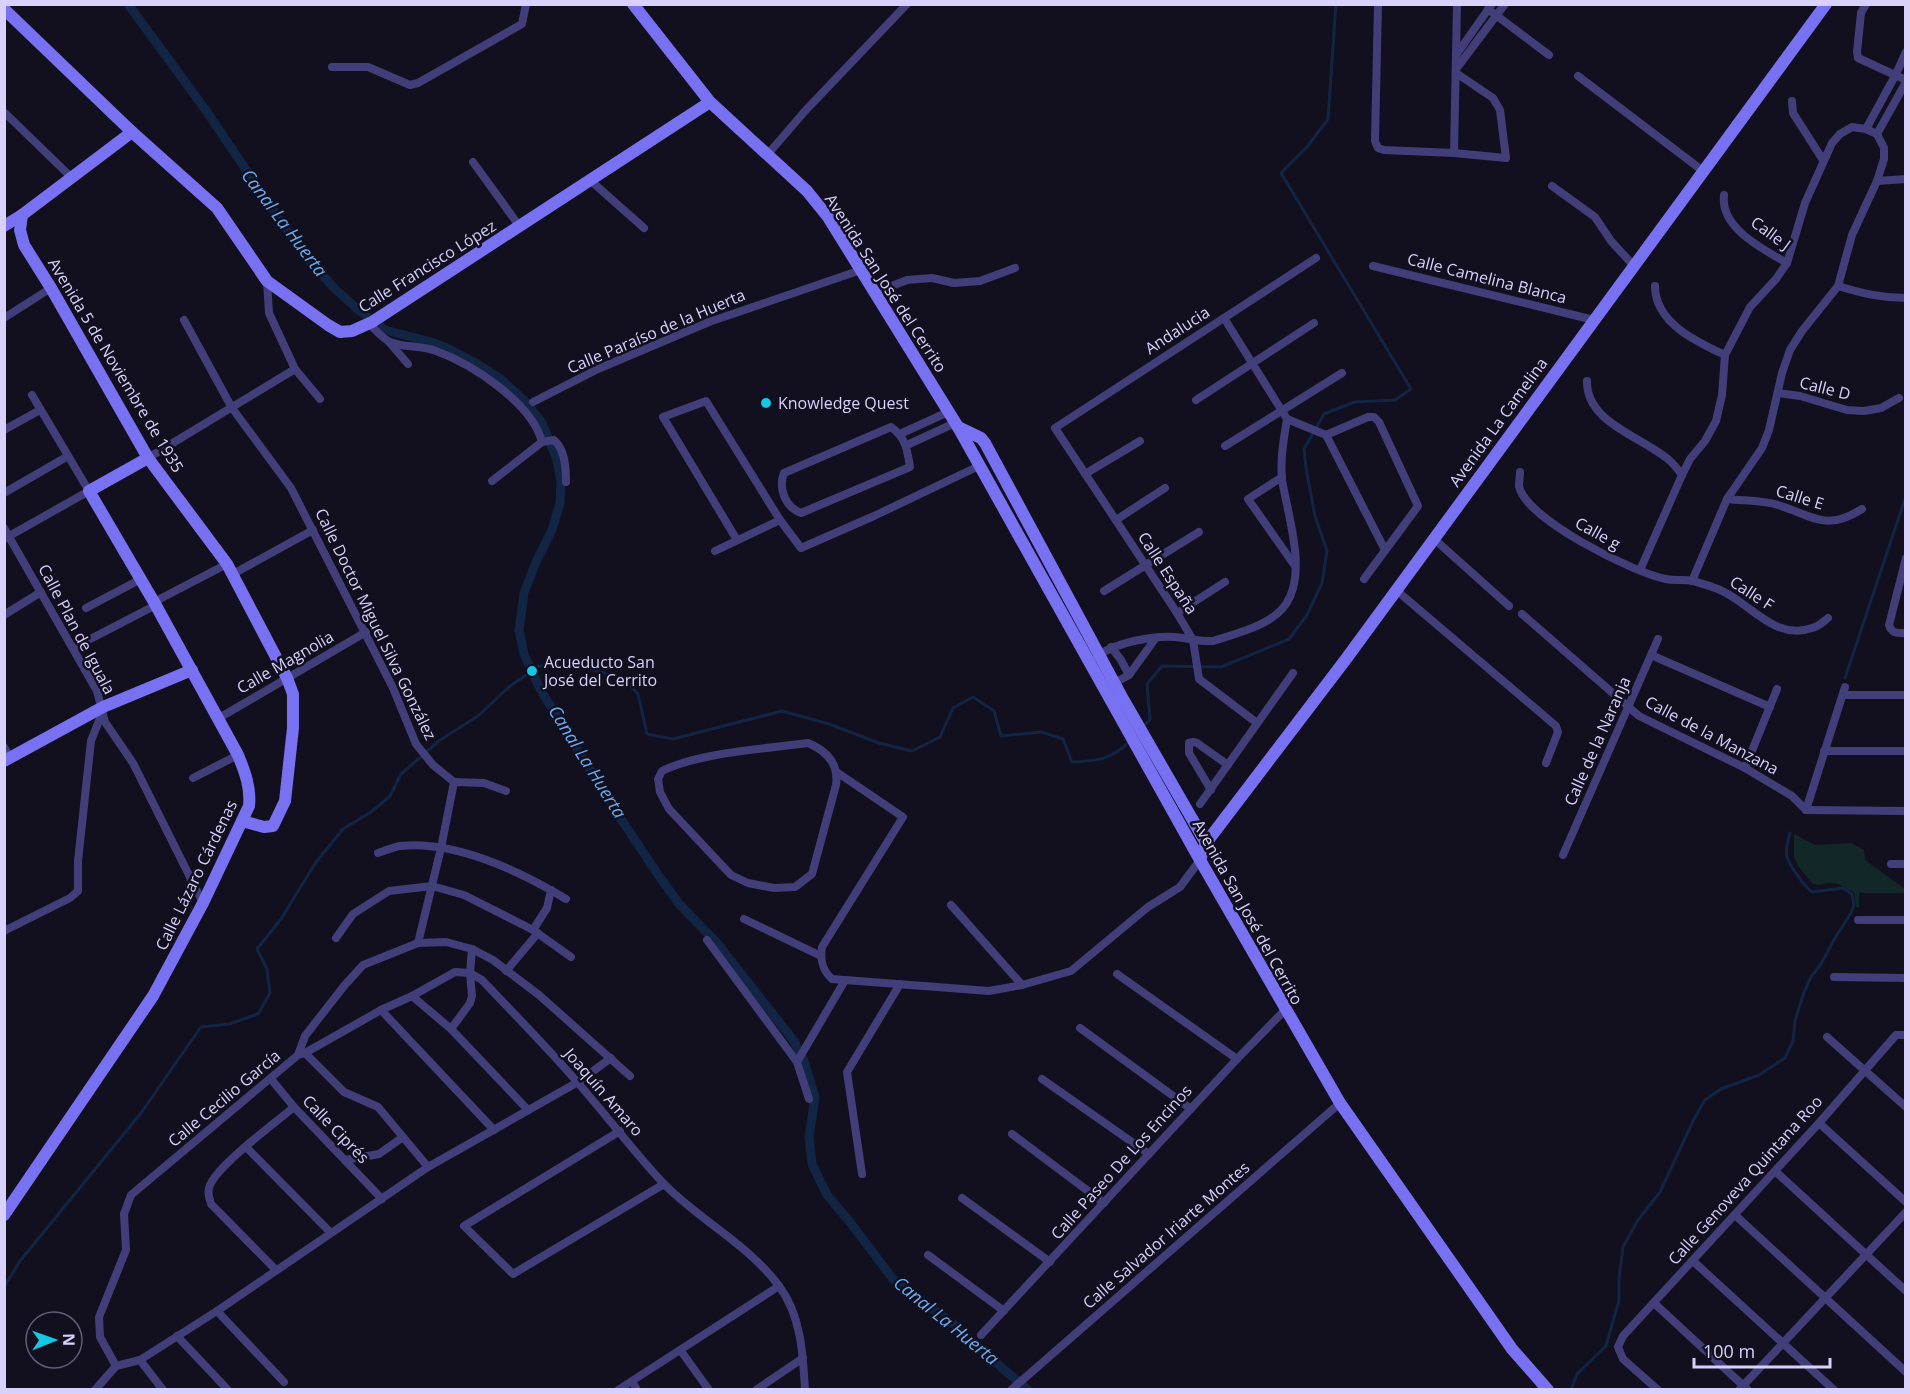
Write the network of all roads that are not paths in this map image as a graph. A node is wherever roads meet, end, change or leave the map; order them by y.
1 (526, 4) edge
2 (633, 4) edge
3 (907, 4) edge
4 (1378, 4) edge
5 (1457, 4) edge
6 (1505, 4) edge
7 (1826, 4) edge
8 (1866, 4) edge
9 (1490, 7) edge
10 (4, 9) edge
11 (1497, 16) junction
12 (1905, 52) edge
13 (1456, 55) junction
14 (1549, 55) dead end
15 (332, 67) dead end
16 (1456, 71) junction
17 (1578, 76) dead end
18 (1895, 76) junction
19 (1905, 81) edge
20 (1792, 101) dead end
21 (710, 102) junction
22 (4, 112) edge
23 (1866, 129) junction
24 (132, 132) junction
25 (1877, 134) junction
26 (1454, 153) junction
27 (768, 154) junction
28 (1823, 160) junction
29 (473, 162) dead end
30 (1703, 171) junction
31 (72, 177) junction
32 (1905, 179) edge
33 (591, 181) junction
34 (1877, 181) junction
35 (1552, 186) dead end
36 (1724, 195) dead end
37 (22, 215) junction
38 (4, 226) edge
39 (520, 227) junction
40 (644, 228) dead end
41 (1317, 258) dead end
42 (1787, 263) junction
43 (1374, 266) dead end
44 (1634, 266) junction
45 (1015, 268) dead end
46 (861, 270) junction
47 (267, 281) junction
48 (1655, 286) dead end
49 (1838, 286) junction
50 (51, 288) junction
51 (874, 293) junction
52 (1905, 298) edge
53 (4, 318) edge
54 (1224, 318) junction
55 (184, 320) dead end
56 (1594, 320) junction
57 (372, 322) junction
58 (1314, 323) dead end
59 (389, 342) junction
60 (1725, 355) junction
61 (408, 364) dead end
62 (1252, 364) junction
63 (295, 369) junction
64 (1341, 373) dead end
65 (1587, 381) dead end
66 (1778, 393) junction
67 (32, 395) dead end
68 (1899, 398) dead end
69 (320, 399) dead end
70 (1196, 400) dead end
71 (533, 402) dead end
72 (232, 408) junction
73 (1281, 409) junction
74 (40, 410) junction
75 (1287, 419) junction
76 (954, 420) junction
77 (1055, 428) joint
78 (4, 430) edge
79 (900, 434) junction
80 (1323, 434) junction
81 (548, 441) junction
82 (1140, 441) dead end
83 (985, 443) junction
84 (907, 445) junction
85 (1226, 446) dead end
86 (971, 450) junction
87 (68, 456) junction
88 (148, 458) junction
89 (979, 466) junction
90 (1520, 472) dead end
91 (1085, 474) junction
92 (1682, 475) junction
93 (1282, 477) junction
94 (492, 482) dead end
95 (566, 482) dead end
96 (1165, 488) dead end
97 (89, 491) junction
98 (4, 493) edge
99 (1727, 499) junction
100 (1862, 509) dead end
101 (780, 520) junction
102 (1116, 520) junction
103 (313, 530) junction
104 (1199, 532) dead end
105 (6, 534) edge
106 (1433, 538) junction
107 (737, 540) junction
108 (1385, 550) junction
109 (715, 551) dead end
110 (1905, 562) edge
111 (1146, 566) junction
112 (1295, 567) junction
113 (230, 569) junction
114 (1640, 570) junction
115 (141, 579) junction
116 (1364, 579) dead end
117 (1692, 581) junction
118 (1225, 582) dead end
119 (1396, 590) junction
120 (1104, 591) dead end
121 (41, 592) junction
122 (155, 604) junction
123 (1509, 606) dead end
124 (86, 608) dead end
125 (1178, 613) junction
126 (1522, 614) dead end
127 (4, 615) edge
128 (1828, 618) dead end
129 (366, 632) junction
130 (1905, 633) edge
131 (1155, 639) junction
132 (1658, 639) dead end
133 (1193, 640) junction
134 (1111, 647) junction
135 (73, 648) junction
136 (1651, 655) junction
137 (1095, 659) junction
138 (192, 670) junction
139 (1293, 673) dead end
140 (1129, 675) junction
141 (287, 678) junction
142 (1110, 686) junction
143 (1777, 689) dead end
144 (1905, 695) edge
145 (1629, 707) junction
146 (1770, 707) junction
147 (102, 710) junction
148 (219, 718) junction
149 (1257, 723) junction
150 (1141, 742) junction
151 (1824, 751) junction
152 (1905, 751) edge
153 (6, 755) edge
154 (238, 755) junction
155 (1546, 763) dead end
156 (1228, 765) junction
157 (1745, 768) junction
158 (838, 773) junction
159 (193, 778) dead end
160 (454, 782) junction
161 (1210, 790) junction
162 (506, 791) dead end
163 (1200, 804) dead end
164 (1806, 810) junction
165 (1905, 811) edge
166 (242, 821) junction
167 (1206, 843) junction
168 (441, 848) junction
169 (378, 853) dead end
170 (1563, 855) dead end
171 (1200, 860) junction
172 (1891, 864) dead end
173 (1905, 864) edge
174 (432, 886) junction
175 (551, 890) junction
176 (566, 899) dead end
177 (203, 903) junction
178 (951, 905) dead end
179 (744, 919) dead end
180 (1858, 920) dead end
181 (1905, 920) edge
182 (4, 931) edge
183 (535, 932) junction
184 (336, 938) dead end
185 (707, 939) dead end
186 (418, 943) junction
187 (472, 949) junction
188 (821, 956) junction
189 (571, 957) dead end
190 (506, 971) junction
191 (470, 973) junction
192 (1117, 974) dead end
193 (1834, 977) dead end
194 (1905, 978) edge
195 (844, 982) junction
196 (900, 984) junction
197 (1022, 985) junction
198 (412, 996) junction
199 (381, 1010) junction
200 (1285, 1010) junction
201 (1080, 1028) dead end
202 (451, 1029) junction
203 (1901, 1035) edge
204 (1827, 1037) dead end
205 (301, 1054) junction
206 (611, 1058) junction
207 (1237, 1059) junction
208 (797, 1061) junction
209 (1865, 1070) junction
210 (630, 1076) dead end
211 (271, 1079) junction
212 (1042, 1079) dead end
213 (578, 1082) junction
214 (809, 1099) dead end
215 (1340, 1103) junction
216 (294, 1107) junction
217 (1905, 1107) edge
218 (1191, 1109) junction
219 (528, 1110) junction
220 (1819, 1124) junction
221 (494, 1130) junction
222 (620, 1131) junction
223 (1012, 1134) dead end
224 (403, 1137) junction
225 (246, 1147) junction
226 (1149, 1154) junction
227 (345, 1160) junction
228 (428, 1167) junction
229 (1775, 1171) junction
230 (862, 1174) dead end
231 (664, 1184) junction
232 (962, 1198) dead end
233 (382, 1199) junction
234 (1905, 1202) edge
235 (1104, 1203) junction
236 (1905, 1212) edge
237 (4, 1215) edge
238 (1735, 1215) junction
239 (330, 1232) junction
240 (1866, 1254) junction
241 (928, 1256) dead end
242 (1693, 1261) junction
243 (1050, 1262) junction
244 (276, 1270) junction
245 (779, 1286) junction
246 (1905, 1291) edge
247 (1825, 1298) junction
248 (1654, 1303) junction
249 (217, 1311) junction
250 (1004, 1311) junction
251 (981, 1335) dead end
252 (177, 1336) junction
253 (1782, 1343) junction
254 (681, 1351) junction
255 (803, 1358) junction
256 (140, 1360) junction
257 (116, 1366) junction
258 (1905, 1372) edge
259 (632, 1381) junction
260 (284, 1382) dead end
261 (1013, 1388) edge
262 (1743, 1388) edge
263 (95, 1389) edge
264 (163, 1389) edge
265 (228, 1389) edge
266 (618, 1389) edge
267 (637, 1389) edge
268 (709, 1389) edge
269 (756, 1389) edge
270 (805, 1389) edge
271 (1548, 1389) edge
272 (1658, 1389) edge
273 (1833, 1389) edge

1 - 15 street
2 - 21 street, Avenida San José del Cerrito
3 - 27 street
4 - 26 street
5 - 13 street
6 - 11 street
7 - 30 street, Avenida La Camelina
8 - 18 street
9 - 11 street
9 - 13 street
10 - 24 street, Calle Francisco López
11 - 14 street
11 - 16 street
12 - 18 street
13 - 16 street
16 - 26 street
16 - 26 street
17 - 30 street
18 - 19 street
18 - 23 street
19 - 25 street
20 - 28 street
21 - 27 street, Avenida San José del Cerrito
21 - 33 street, Calle Francisco López
22 - 31 street
23 - 25 street
23 - 28 street
24 - 31 street
24 - 47 street, Calle Francisco López
25 - 34 street
27 - 46 street, Avenida San José del Cerrito
28 - 42 street
29 - 39 street
30 - 44 street, Avenida La Camelina
31 - 37 street
32 - 34 street
33 - 39 street, Calle Francisco López
33 - 40 street
34 - 49 street
35 - 44 street
36 - 42 street, Calle J
37 - 38 street
37 - 50 street, Avenida 5 de Noviembre de 1935
39 - 57 street, Calle Francisco López
41 - 54 street, Andalucia
42 - 60 street
43 - 56 street, Calle Camelina Blanca
44 - 56 street, Avenida La Camelina
45 - 51 street
46 - 51 street, Avenida San José del Cerrito
46 - 71 street, Calle Paraíso de la Huerta
47 - 57 street, Calle Francisco López
47 - 63 street
48 - 60 street
49 - 52 street
49 - 66 street
50 - 53 street
50 - 88 street, Avenida 5 de Noviembre de 1935
51 - 76 street, Avenida San José del Cerrito
54 - 62 street
54 - 77 street, Andalucia
55 - 72 street, Calle Doctor Miguel Silva González
56 - 106 street, Avenida La Camelina
57 - 59 street
58 - 62 street
59 - 61 street
59 - 81 street
60 - 92 street
62 - 70 street
62 - 73 street
63 - 69 street
63 - 72 street
64 - 73 street
65 - 92 street
66 - 68 street, Calle D
66 - 99 street
67 - 74 street, Calle Lázaro Cárdenas
72 - 88 street
72 - 103 street, Calle Doctor Miguel Silva González
73 - 75 street
73 - 85 street
74 - 78 street
74 - 87 street, Calle Lázaro Cárdenas
75 - 80 street
75 - 93 street
76 - 79 street
76 - 83 street, Avenida San José del Cerrito
76 - 84 street
76 - 86 street, Avenida San José del Cerrito
77 - 91 street, Calle España
79 - 84 street
79 - 84 street
80 - 108 street
80 - 108 street
81 - 94 street
81 - 95 street
82 - 91 street
83 - 86 street
83 - 137 street, Avenida San José del Cerrito
86 - 89 street, Avenida San José del Cerrito
87 - 97 street, Calle Lázaro Cárdenas
87 - 98 street
88 - 97 street
88 - 113 street, Avenida 5 de Noviembre de 1935
89 - 101 street
89 - 137 street, Avenida San José del Cerrito
90 - 114 street, Calle g
91 - 102 street, Calle España
92 - 114 street
93 - 112 street
93 - 112 street
96 - 102 street
97 - 105 street
97 - 115 street, Calle Lázaro Cárdenas
99 - 100 street, Calle E
99 - 117 street
101 - 107 street
101 - 107 street
102 - 111 street, Calle España
103 - 113 street
103 - 129 street, Calle Doctor Miguel Silva González
104 - 111 street
105 - 121 street, Calle Plan de Iguala
106 - 119 street, Avenida La Camelina
106 - 123 street
107 - 109 street
108 - 116 street
110 - 130 street
111 - 120 street
111 - 125 street, Calle España
112 - 133 street
113 - 122 street
113 - 141 street, Avenida 5 de Noviembre de 1935
114 - 117 street, Calle g
115 - 122 street, Calle Lázaro Cárdenas
115 - 124 street
117 - 128 street, Calle F
118 - 125 street
119 - 155 street
119 - 167 street, Avenida La Camelina
121 - 127 street
121 - 135 street, Calle Plan de Iguala
122 - 135 street
122 - 138 street, Calle Lázaro Cárdenas
125 - 133 street, Calle España
126 - 145 street, Calle de la Manzana
129 - 141 street, Calle Magnolia
129 - 160 street, Calle Doctor Miguel Silva González
131 - 133 street
131 - 134 street
131 - 140 street
132 - 136 street, Calle de la Naranja
133 - 149 street, Calle España
134 - 137 street
134 - 140 street
135 - 147 street, Calle Plan de Iguala
136 - 145 street, Calle de la Naranja
136 - 146 street
137 - 142 street, Avenida San José del Cerrito
138 - 147 street
138 - 148 street, Calle Lázaro Cárdenas
139 - 149 street
140 - 142 street
141 - 148 street, Calle Magnolia
141 - 166 street, Avenida 5 de Noviembre de 1935
142 - 150 street, Avenida San José del Cerrito
143 - 146 street
144 - 151 street
145 - 157 street, Calle de la Manzana
145 - 170 street, Calle de la Naranja
146 - 157 street
147 - 153 street
147 - 177 street, Calle Plan de Iguala
147 - 182 street
148 - 154 street, Calle Lázaro Cárdenas
149 - 156 street
150 - 167 street, Avenida San José del Cerrito
150 - 171 street, Avenida San José del Cerrito
151 - 152 street
151 - 164 street
154 - 159 street
154 - 166 street, Calle Lázaro Cárdenas
156 - 161 street
156 - 161 street
157 - 164 street, Calle de la Manzana
158 - 158 street
158 - 188 street
160 - 162 street
160 - 168 street
161 - 163 street
164 - 165 street
166 - 177 street, Calle Lázaro Cárdenas
167 - 171 street, Avenida La Camelina
168 - 169 street
168 - 174 street
168 - 175 street
171 - 197 street
171 - 200 street, Avenida San José del Cerrito
172 - 173 street
174 - 183 street
174 - 184 street
174 - 186 street
175 - 176 street
175 - 183 street
177 - 237 street, Calle Lázaro Cárdenas
178 - 197 street
179 - 188 street
180 - 181 street
183 - 189 street
183 - 190 street
185 - 208 street
186 - 187 street, Calle Cecilio García
186 - 205 street, Calle Cecilio García
187 - 190 street, Calle Cecilio García
187 - 191 street
188 - 195 street
190 - 206 street, Calle Cecilio García
191 - 198 street
191 - 202 street
191 - 213 street, Joaquín Amaro
192 - 207 street
193 - 194 street
195 - 196 street
195 - 208 street
196 - 197 street
196 - 230 street
198 - 199 street
198 - 202 street
199 - 205 street
199 - 221 street
200 - 207 street, Calle Paseo De Los Encinos
200 - 215 street, Avenida San José del Cerrito
201 - 218 street
202 - 219 street
203 - 209 street, Calle Genoveva Quintana Roo
204 - 209 street
205 - 211 street, Calle Cecilio García
205 - 224 street
206 - 210 street, Calle Cecilio García
206 - 213 street
207 - 218 street, Calle Paseo De Los Encinos
208 - 214 street
209 - 217 street
209 - 220 street, Calle Genoveva Quintana Roo
211 - 216 street, Calle Ciprés
211 - 257 street, Calle Cecilio García
212 - 226 street
213 - 219 street
213 - 222 street, Joaquín Amaro
215 - 261 street, Calle Salvador Iriarte Montes
215 - 271 street, Avenida San José del Cerrito
216 - 225 street
216 - 227 street, Calle Ciprés
218 - 226 street, Calle Paseo De Los Encinos
219 - 221 street
220 - 229 street, Calle Genoveva Quintana Roo
220 - 234 street
221 - 228 street
222 - 231 street, Joaquín Amaro
222 - 231 street
223 - 235 street
224 - 227 street
224 - 228 street
225 - 239 street
225 - 244 street
226 - 235 street, Calle Paseo De Los Encinos
227 - 233 street, Calle Ciprés
228 - 233 street
229 - 238 street, Calle Genoveva Quintana Roo
229 - 240 street
231 - 245 street, Joaquín Amaro
232 - 243 street
233 - 239 street
235 - 243 street, Calle Paseo De Los Encinos
236 - 240 street
238 - 242 street, Calle Genoveva Quintana Roo
238 - 247 street
239 - 244 street
240 - 246 street
240 - 247 street
241 - 250 street
242 - 248 street, Calle Genoveva Quintana Roo
242 - 253 street
243 - 250 street, Calle Paseo De Los Encinos
244 - 249 street
245 - 254 street
245 - 255 street, Joaquín Amaro
247 - 253 street
247 - 258 street
248 - 262 street
248 - 272 street, Calle Genoveva Quintana Roo
249 - 252 street
249 - 260 street
250 - 251 street, Calle Paseo De Los Encinos
252 - 256 street
252 - 265 street
253 - 262 street
253 - 273 street
254 - 259 street
254 - 268 street
255 - 269 street
255 - 270 street, Joaquín Amaro
256 - 257 street
256 - 264 street
257 - 263 street
259 - 266 street
259 - 267 street

